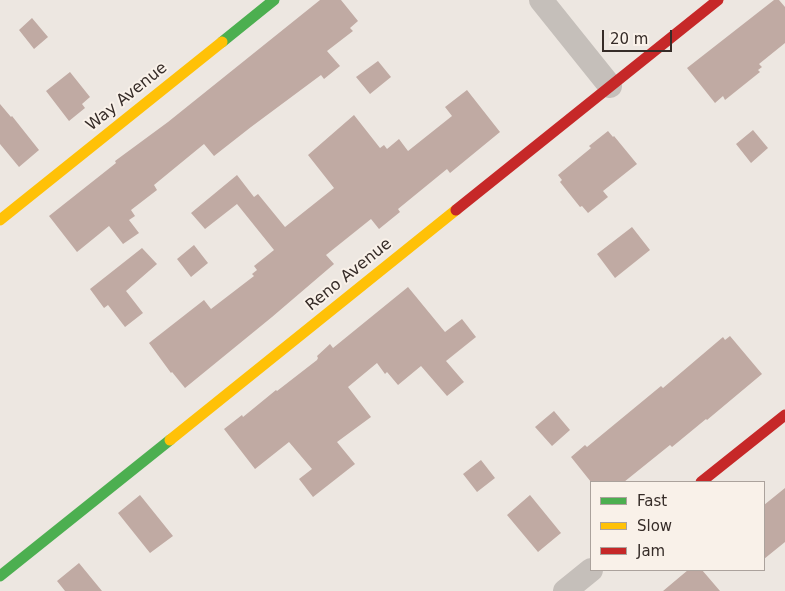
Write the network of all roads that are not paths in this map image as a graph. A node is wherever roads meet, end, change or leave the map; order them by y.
1 (274, 0) edge
2 (541, 0) edge
3 (718, 0) edge
4 (610, 86) junction
5 (0, 220) edge
6 (785, 415) edge
7 (702, 481) edge
8 (591, 571) edge
9 (0, 576) edge
10 (565, 591) edge

1 - 5 street, Way Avenue
2 - 4 street
3 - 4 street, Reno Avenue
4 - 9 street, Reno Avenue
6 - 7 street
8 - 10 street

